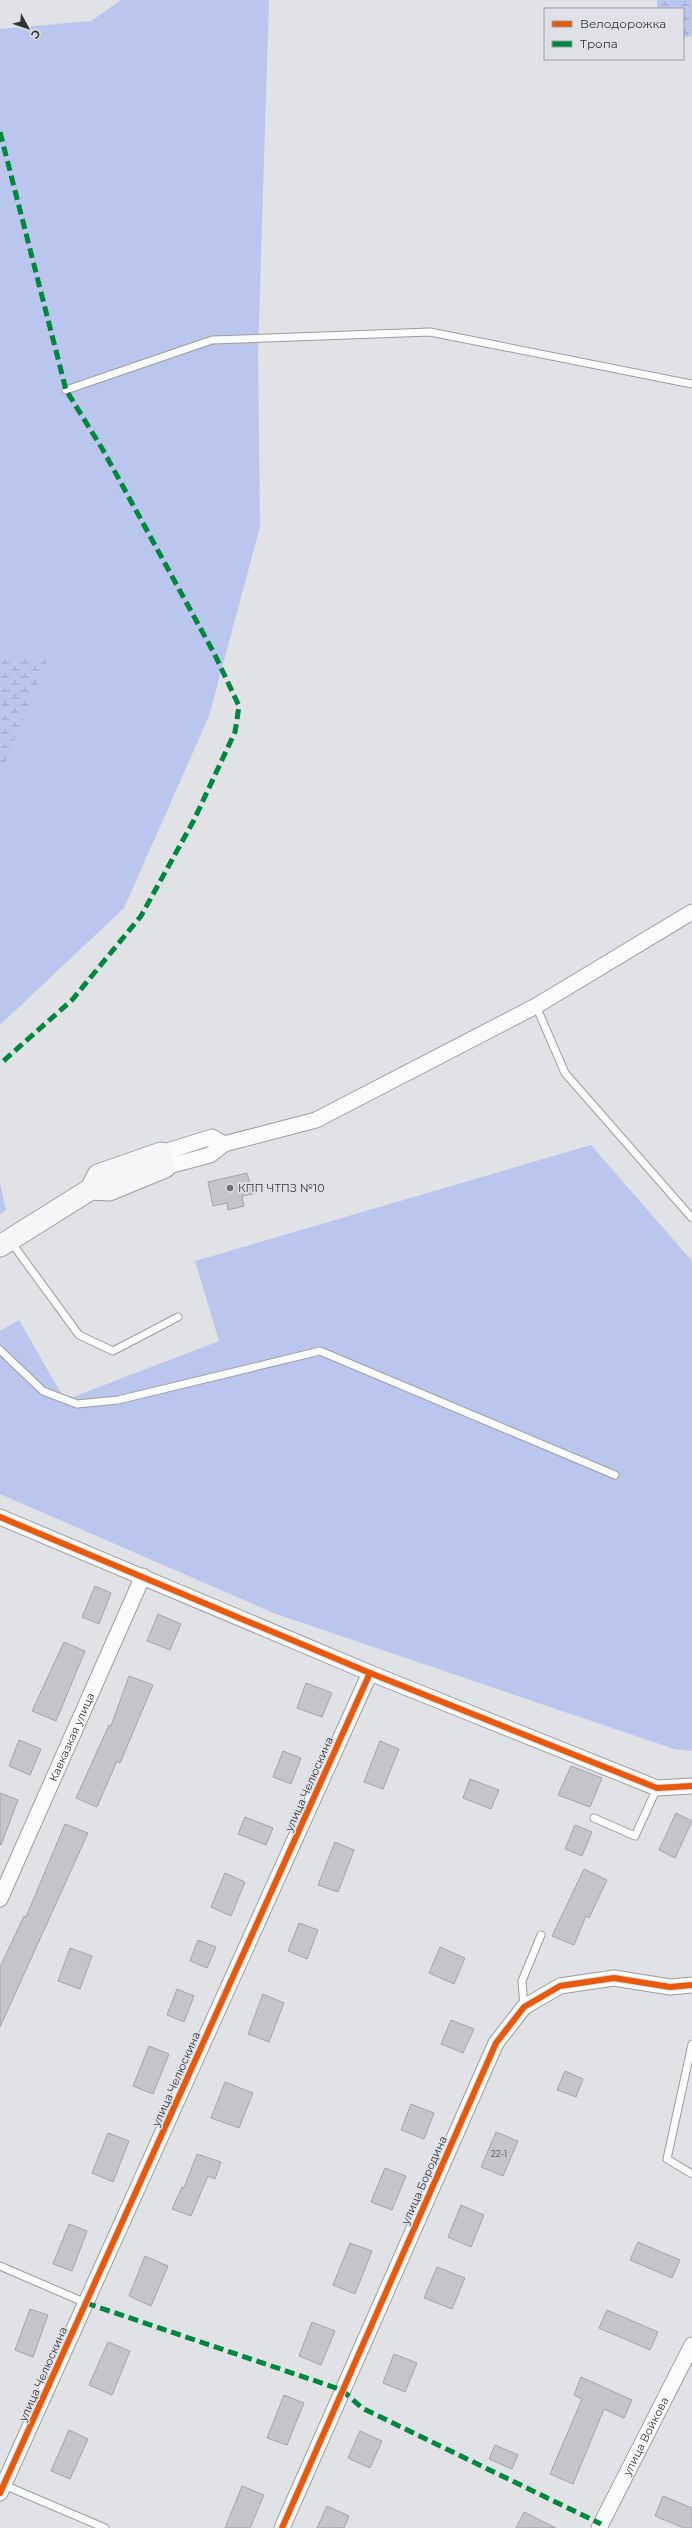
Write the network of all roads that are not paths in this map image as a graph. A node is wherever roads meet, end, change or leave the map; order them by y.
1 (692, 384) edge
2 (66, 390) dead end
3 (692, 912) edge
4 (536, 1006) junction
5 (163, 1160) joint
6 (692, 1218) edge
7 (5, 1243) edge
8 (178, 1317) dead end
9 (0, 1350) edge
10 (615, 1475) dead end
11 (0, 1517) edge
12 (143, 1576) junction
13 (370, 1673) junction
14 (692, 1786) edge
15 (657, 1788) junction
16 (594, 1818) dead end
17 (0, 1899) edge
18 (541, 1935) dead end
19 (692, 1985) edge
20 (524, 2007) junction
21 (692, 2044) edge
22 (692, 2174) edge
23 (0, 2266) edge
24 (86, 2303) junction
25 (692, 2345) edge
26 (2, 2489) edge
27 (105, 2528) edge
28 (282, 2528) edge
29 (599, 2528) edge

1 - 2 lane
3 - 4 street
4 - 5 street
4 - 6 lane
5 - 7 street
7 - 8 lane
9 - 10 lane
11 - 12 street
12 - 13 street
12 - 17 street, Кавказкая улица
13 - 15 street
13 - 24 street, улица Челюскина
14 - 15 street
15 - 16 lane
18 - 20 lane
19 - 20 street, улица Бородина
20 - 28 street, улица Бородина
21 - 22 lane
23 - 24 lane
24 - 26 street, улица Челюскина
25 - 29 street, улица Войкова
26 - 27 lane

